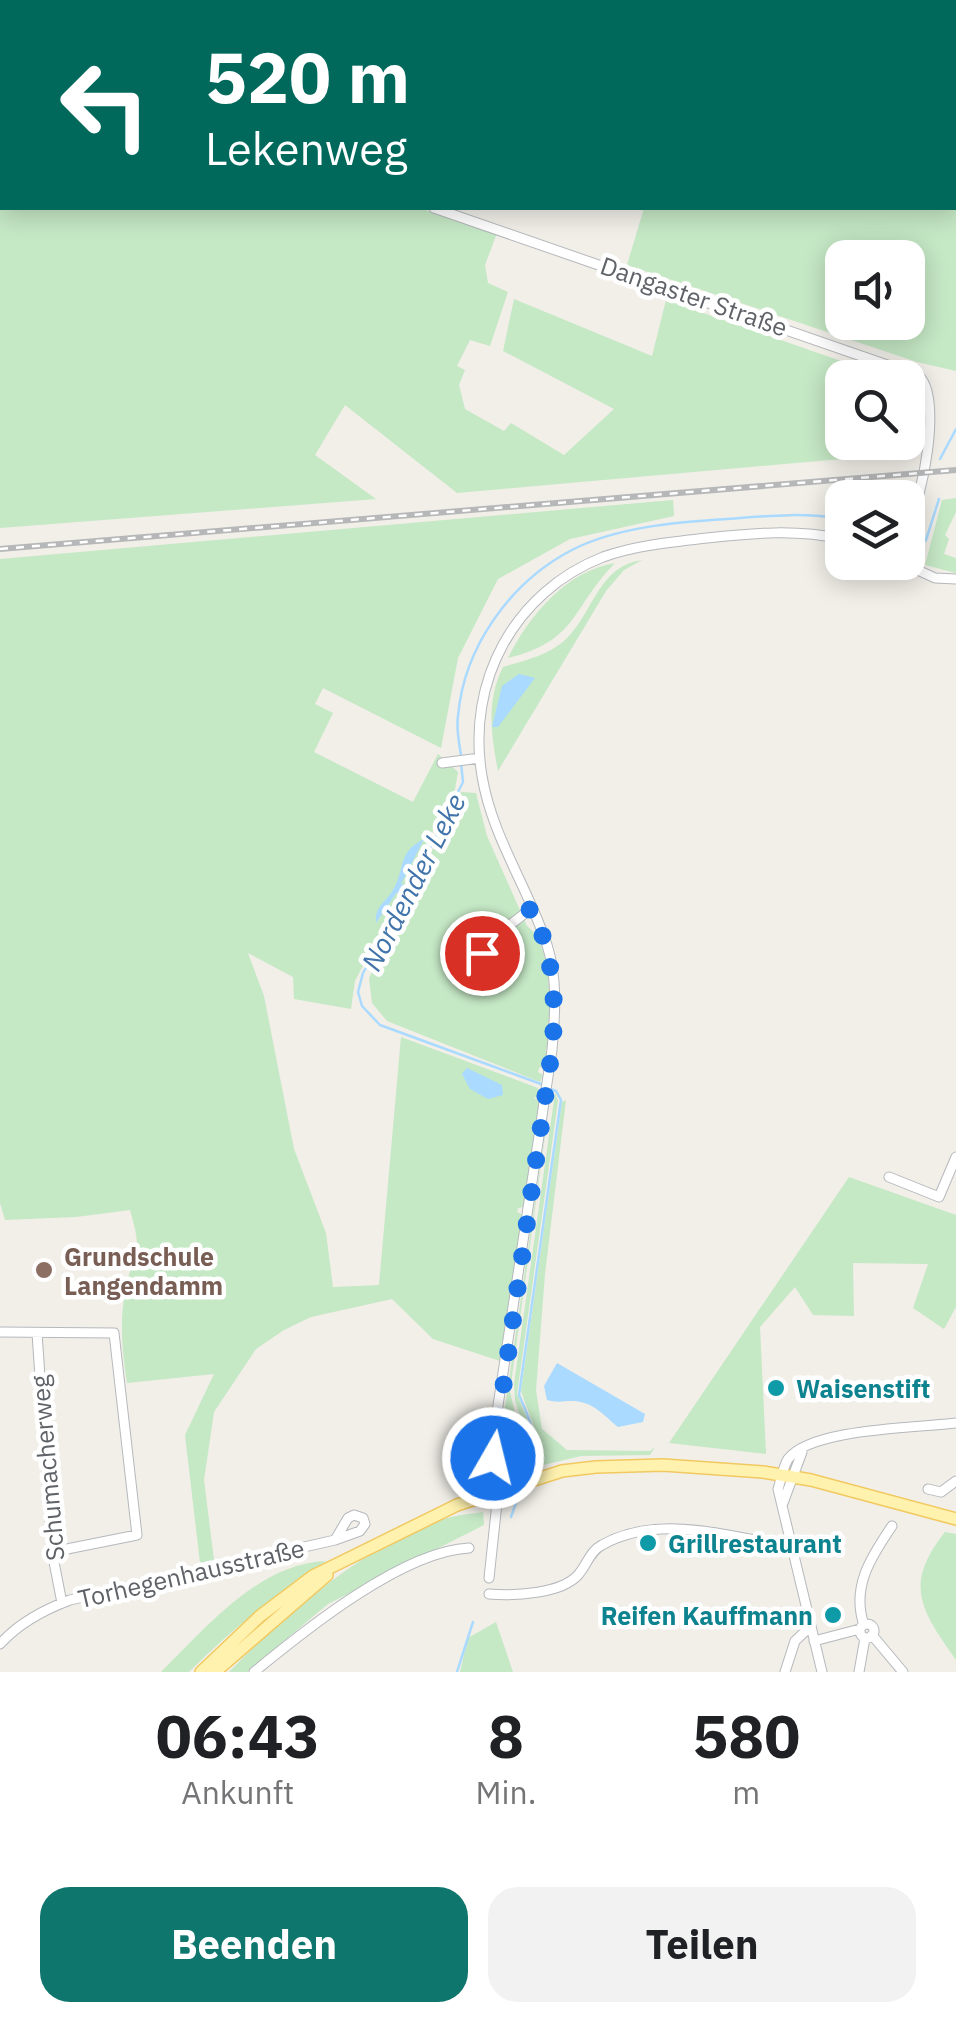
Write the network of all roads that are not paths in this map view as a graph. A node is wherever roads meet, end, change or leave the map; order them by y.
1 (440, 210) edge
2 (923, 480) edge
3 (825, 535) edge
4 (925, 573) edge
5 (956, 580) edge
6 (480, 758) junction
7 (442, 763) dead end
8 (532, 908) junction
9 (462, 981) dead end
10 (956, 1156) edge
11 (888, 1177) dead end
12 (0, 1332) edge
13 (36, 1332) junction
14 (956, 1423) edge
15 (787, 1475) junction
16 (956, 1482) edge
17 (928, 1489) dead end
18 (497, 1490) junction
19 (956, 1519) edge
20 (892, 1526) dead end
21 (336, 1540) dead end
22 (789, 1540) junction
23 (470, 1548) dead end
24 (52, 1552) junction
25 (342, 1562) junction
26 (489, 1578) dead end
27 (490, 1594) dead end
28 (62, 1603) junction
29 (811, 1626) junction
30 (0, 1630) edge
31 (12, 1632) junction
32 (865, 1632) junction
33 (814, 1640) junction
34 (0, 1644) edge
35 (202, 1672) edge
36 (215, 1672) edge
37 (254, 1672) edge
38 (785, 1672) edge
39 (822, 1672) edge
40 (860, 1672) edge
41 (903, 1672) edge

1 - 2 street, Dangaster Straße
3 - 6 street
4 - 5 street
6 - 7 street
6 - 8 street
8 - 9 street
8 - 18 street
10 - 11 street
12 - 13 street
13 - 24 street, Schumacherweg
13 - 24 street
14 - 15 street
15 - 18 main road
15 - 19 main road
15 - 22 street
16 - 17 street
18 - 25 main road
18 - 26 street
20 - 32 street
21 - 28 street, Torhegenhausstraße
22 - 27 street
22 - 29 street
23 - 37 street
24 - 28 street, Schumacherweg
25 - 35 main road
25 - 36 main road
28 - 31 street, Torhegenhausstraße
29 - 33 street
29 - 38 street
30 - 31 street
31 - 34 street, Torhegenhausstraße
32 - 33 street
32 - 40 street
32 - 41 street
33 - 39 street

